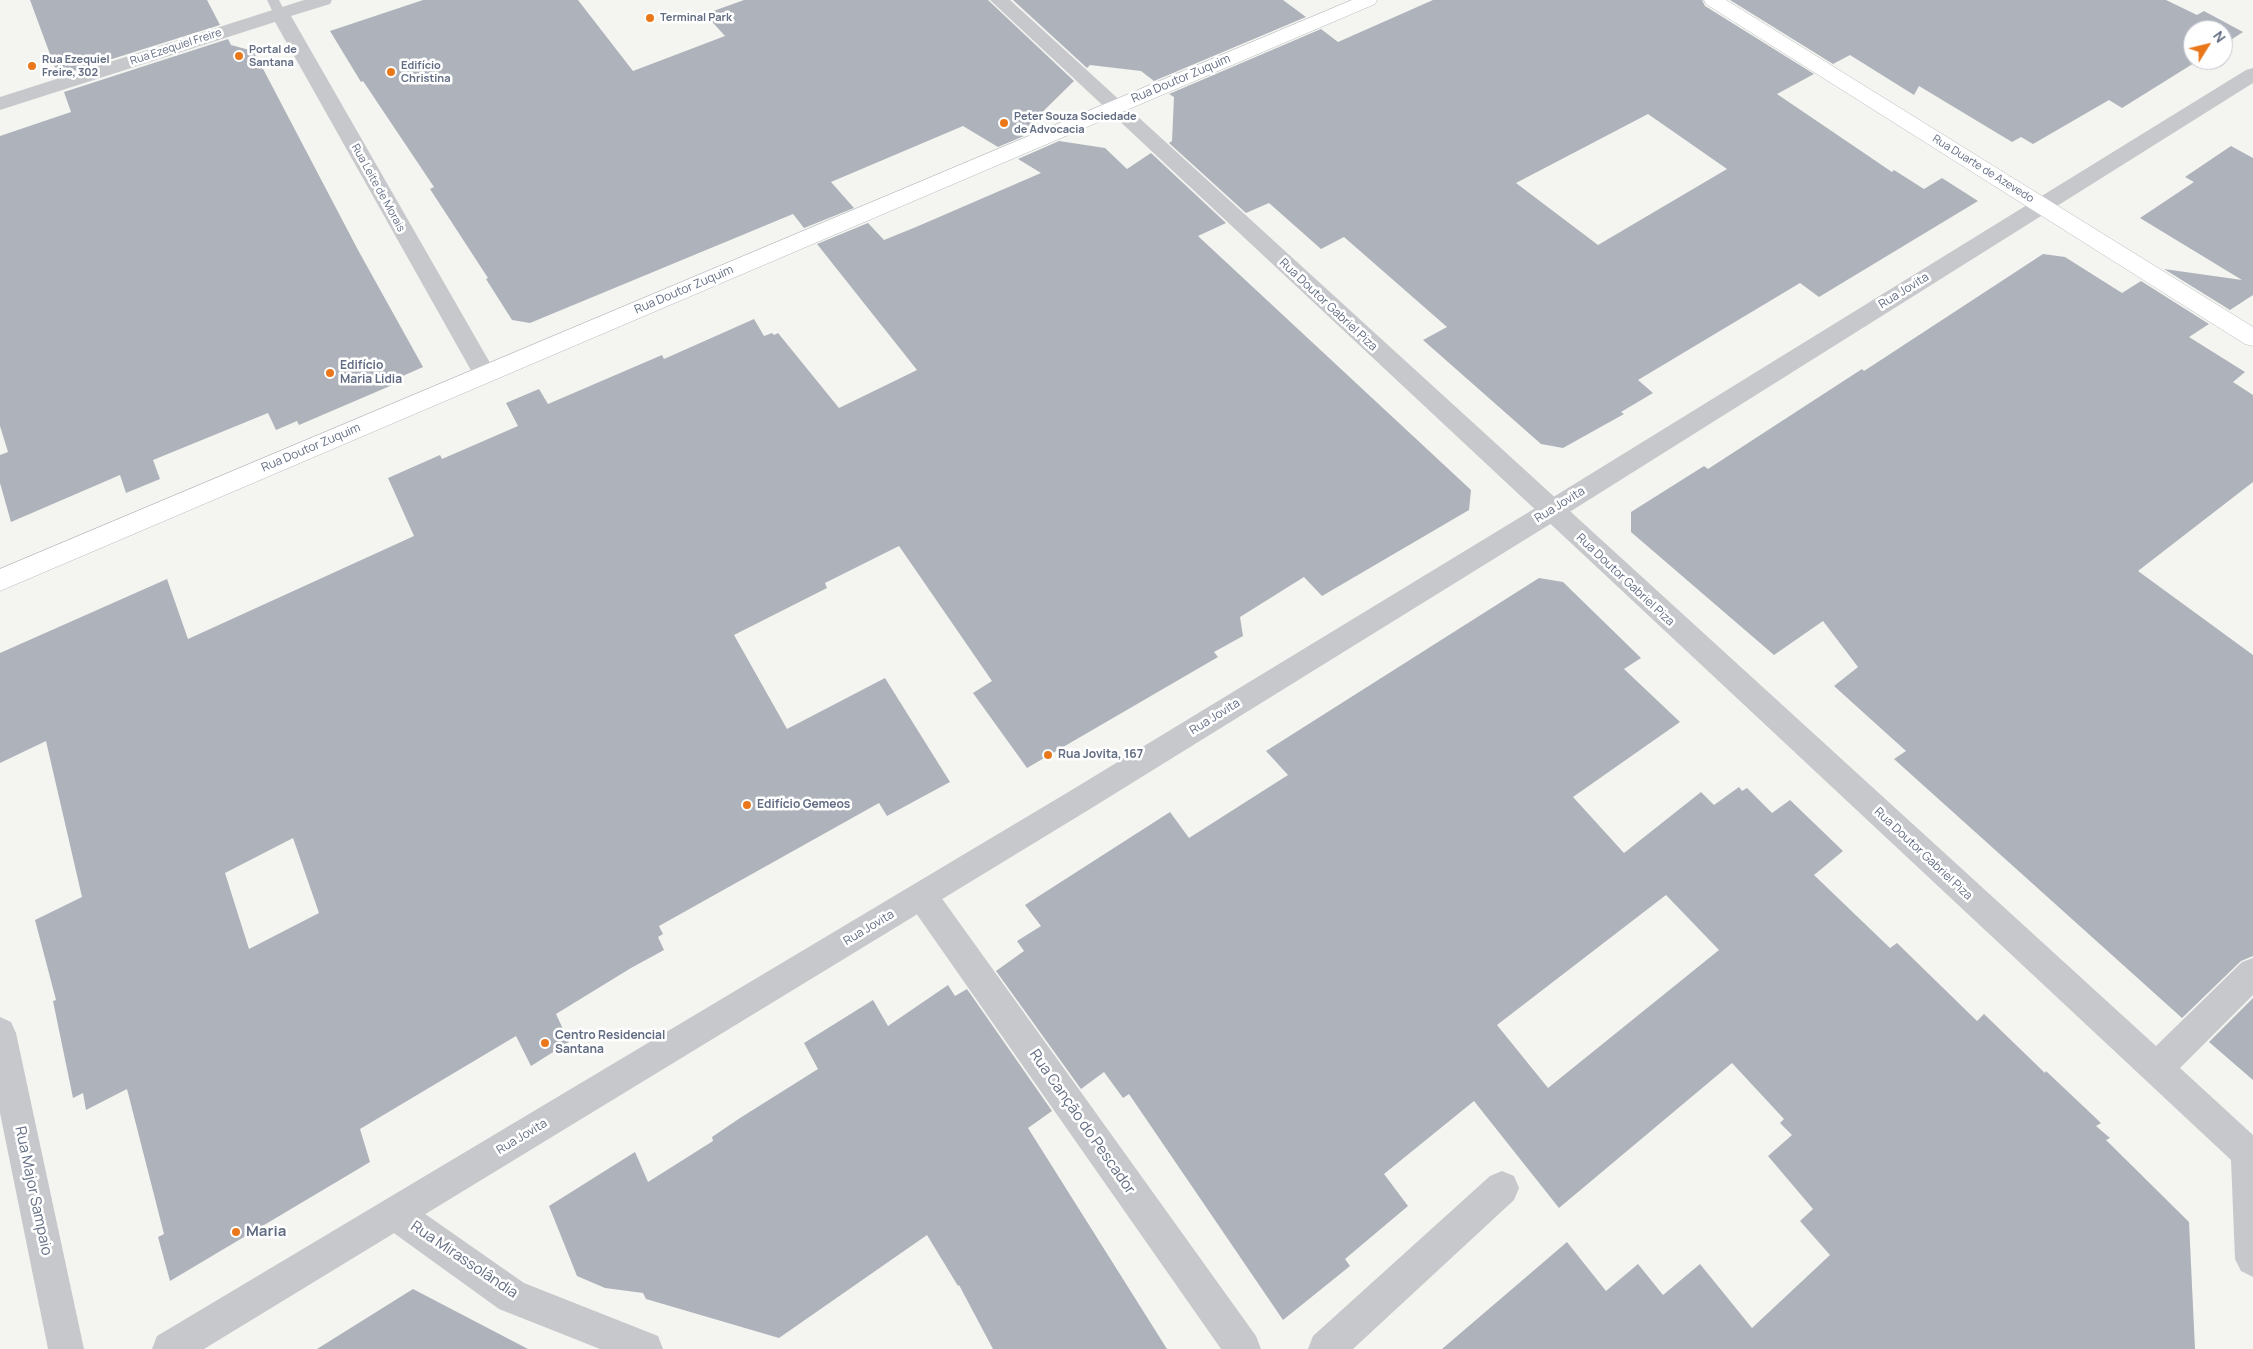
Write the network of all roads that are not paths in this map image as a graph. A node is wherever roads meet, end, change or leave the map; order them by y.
1 (323, 0) edge
2 (999, 0) edge
3 (1368, 0) edge
4 (1713, 0) edge
5 (276, 7) edge
6 (2253, 74) edge
7 (0, 104) edge
8 (1115, 107) junction
9 (2042, 205) junction
10 (2253, 338) edge
11 (485, 375) junction
12 (1550, 511) junction
13 (0, 580) edge
14 (922, 896) junction
15 (2253, 973) edge
16 (0, 1033) edge
17 (2156, 1070) junction
18 (2250, 1155) edge
19 (1502, 1188) dead end
20 (396, 1214) junction
21 (2253, 1259) edge
22 (66, 1349) edge
23 (170, 1349) edge
24 (644, 1349) edge
25 (1243, 1349) edge
26 (1326, 1349) edge

1 - 5 street, Rua Ezequiel Freire
2 - 8 street, Rua Doutor Gabriel Piza
3 - 8 main road, Rua Doutor Zuquim
4 - 9 main road, Rua Duarte de Azevedo
5 - 7 street, Rua Ezequiel Freire
5 - 11 street, Rua Leite de Morais
6 - 9 street, Rua Jovita
8 - 11 main road, Rua Doutor Zuquim
8 - 12 street, Rua Doutor Gabriel Piza
9 - 10 main road, Rua Duarte de Azevedo
9 - 12 street, Rua Jovita
11 - 13 main road, Rua Doutor Zuquim
12 - 14 street, Rua Jovita
12 - 17 street, Rua Doutor Gabriel Piza
14 - 20 street, Rua Jovita
14 - 25 street, Rua Canção do Pescador
15 - 17 street
16 - 22 street, Rua Major Sampaio
17 - 18 street, Rua Doutor Gabriel Piza
18 - 21 street
19 - 26 street
20 - 23 street, Rua Jovita
20 - 24 street, Rua Mirassolândia

